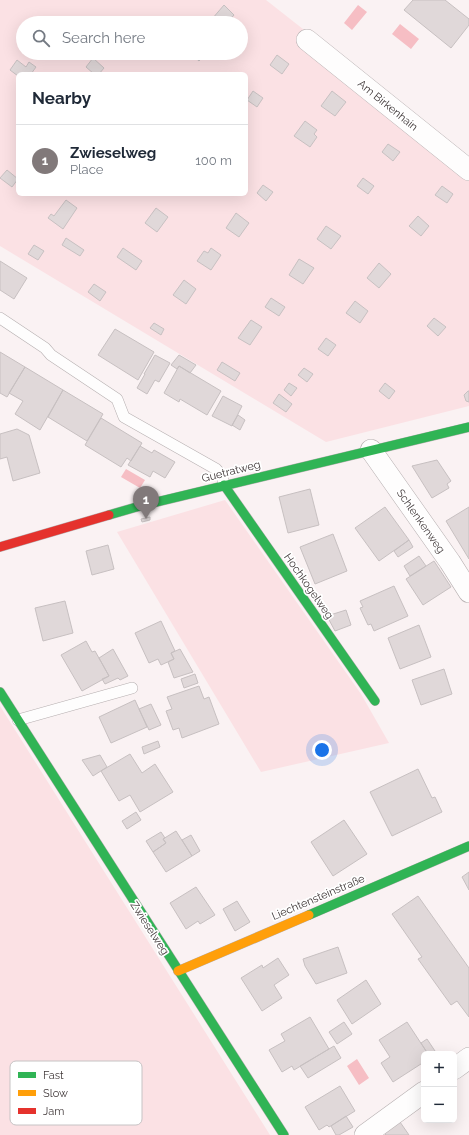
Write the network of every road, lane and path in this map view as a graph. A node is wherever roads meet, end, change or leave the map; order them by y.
1 (306, 40) dead end
2 (469, 170) edge
3 (0, 318) edge
4 (469, 427) edge
5 (371, 450) junction
6 (224, 485) junction
7 (0, 547) edge
8 (469, 592) edge
9 (132, 688) dead end
10 (0, 692) edge
11 (375, 701) dead end
12 (18, 720) junction
13 (469, 846) edge
14 (178, 970) junction
15 (469, 1058) edge
16 (457, 1067) edge
17 (421, 1094) edge
18 (284, 1135) edge
19 (365, 1135) edge

1 - 2 street, Am Birkenhain
3 - 6 lane
4 - 5 street, Guetratweg
5 - 6 street, Guetratweg
5 - 8 street, Schlenkenweg
6 - 7 street, Guetratweg
6 - 11 street, Hochkogelweg
9 - 12 lane
10 - 12 street, Zwieselweg
12 - 14 street, Zwieselweg
13 - 14 street, Liechtensteinstraße
14 - 18 street, Zwieselweg
15 - 16 street
17 - 19 street

